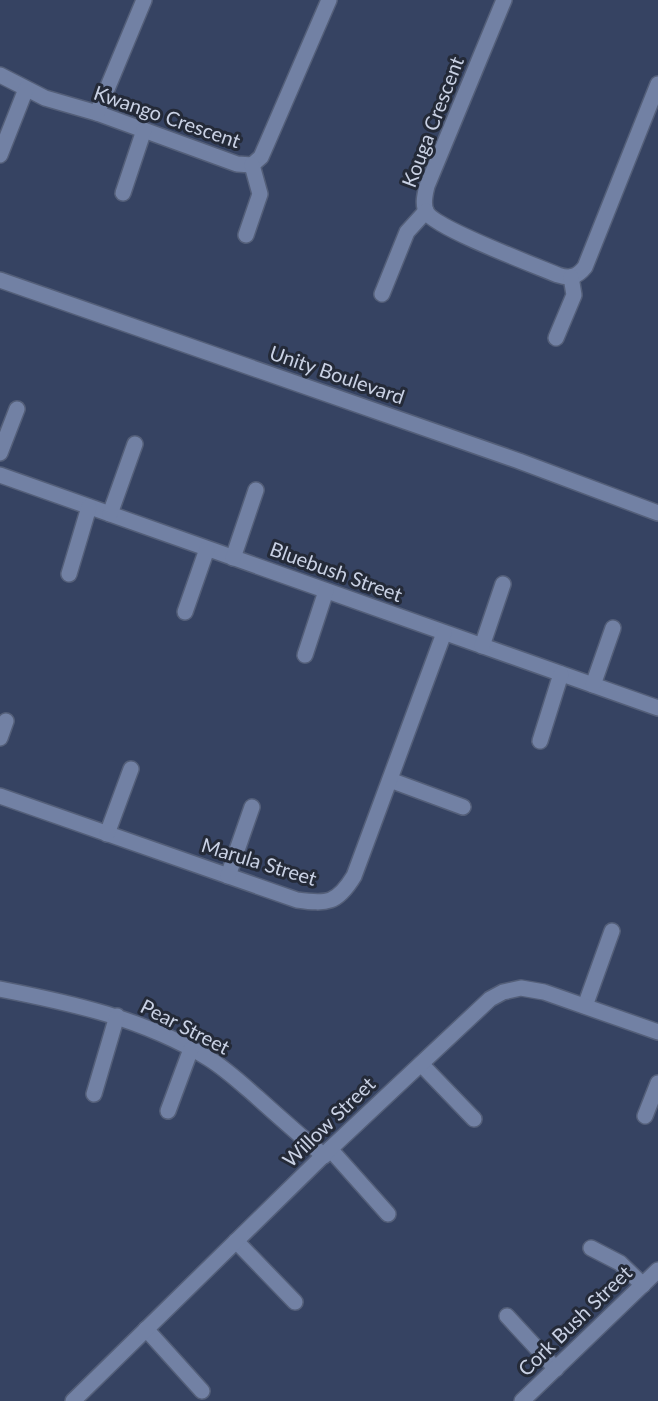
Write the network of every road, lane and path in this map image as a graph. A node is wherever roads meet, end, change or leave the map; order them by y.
1 (144, 0) edge
2 (329, 0) edge
3 (504, 0) edge
4 (0, 75) edge
5 (658, 84) edge
6 (26, 89) junction
7 (97, 113) junction
8 (144, 130) junction
9 (0, 155) edge
10 (252, 165) junction
11 (123, 193) dead end
12 (426, 210) junction
13 (246, 235) dead end
14 (571, 277) junction
15 (0, 280) edge
16 (382, 294) dead end
17 (556, 338) dead end
18 (17, 409) dead end
19 (135, 444) dead end
20 (0, 453) edge
21 (0, 475) edge
22 (256, 490) dead end
23 (89, 507) junction
24 (658, 513) edge
25 (110, 514) junction
26 (207, 549) junction
27 (233, 558) junction
28 (69, 574) dead end
29 (503, 584) dead end
30 (326, 591) junction
31 (185, 612) dead end
32 (613, 628) dead end
33 (444, 633) junction
34 (482, 646) junction
35 (305, 655) dead end
36 (561, 674) junction
37 (593, 686) junction
38 (658, 708) edge
39 (6, 721) dead end
40 (0, 738) edge
41 (540, 741) dead end
42 (131, 769) dead end
43 (390, 780) junction
44 (0, 796) edge
45 (252, 807) dead end
46 (463, 807) dead end
47 (107, 834) junction
48 (228, 876) junction
49 (612, 931) dead end
50 (0, 988) edge
51 (585, 1006) junction
52 (117, 1016) junction
53 (658, 1032) edge
54 (191, 1049) junction
55 (421, 1064) junction
56 (658, 1083) edge
57 (94, 1094) dead end
58 (168, 1111) dead end
59 (645, 1116) dead end
60 (474, 1119) dead end
61 (327, 1153) junction
62 (388, 1214) dead end
63 (236, 1242) junction
64 (591, 1248) dead end
65 (658, 1270) edge
66 (643, 1285) junction
67 (295, 1302) dead end
68 (507, 1316) dead end
69 (146, 1329) junction
70 (556, 1369) junction
71 (202, 1391) dead end
72 (73, 1401) edge
73 (522, 1401) edge

1 - 7 street
2 - 10 street, Kwango Crescent
3 - 12 street, Kouga Crescent
4 - 6 street, Kwango Crescent
5 - 14 street
6 - 7 street, Kwango Crescent
6 - 9 street
7 - 8 street, Kwango Crescent
8 - 10 street, Kwango Crescent
8 - 11 street
10 - 13 street
12 - 14 street, Kouga Crescent
12 - 16 street
14 - 17 street
15 - 24 street, Unity Boulevard
18 - 20 street
19 - 25 street
21 - 23 street, Bluebush Street
22 - 27 street
23 - 25 street, Bluebush Street
23 - 28 street
25 - 26 street, Bluebush Street
26 - 27 street, Bluebush Street
26 - 31 street
27 - 30 street, Bluebush Street
29 - 34 street
30 - 33 street, Bluebush Street
30 - 35 street
32 - 37 street
33 - 34 street, Bluebush Street
33 - 43 street, Marula Street
34 - 36 street, Bluebush Street
36 - 37 street, Bluebush Street
36 - 41 street
37 - 38 street, Bluebush Street
39 - 40 street
42 - 47 street
43 - 46 street
43 - 48 street, Marula Street
44 - 47 street, Marula Street
45 - 48 street
47 - 48 street, Marula Street
49 - 51 street
50 - 52 street, Pear Street
51 - 53 street, Willow Street
51 - 55 street, Willow Street
52 - 54 street, Pear Street
52 - 57 street
54 - 58 street
54 - 61 street, Pear Street
55 - 60 street
55 - 61 street, Willow Street
56 - 59 street
61 - 62 street, Pear Street
61 - 63 street, Willow Street
63 - 67 street
63 - 69 street, Willow Street
64 - 66 street
65 - 66 street, Cork Bush Street
66 - 70 street, Cork Bush Street
68 - 70 street
69 - 71 street
69 - 72 street, Willow Street
70 - 73 street, Cork Bush Street

